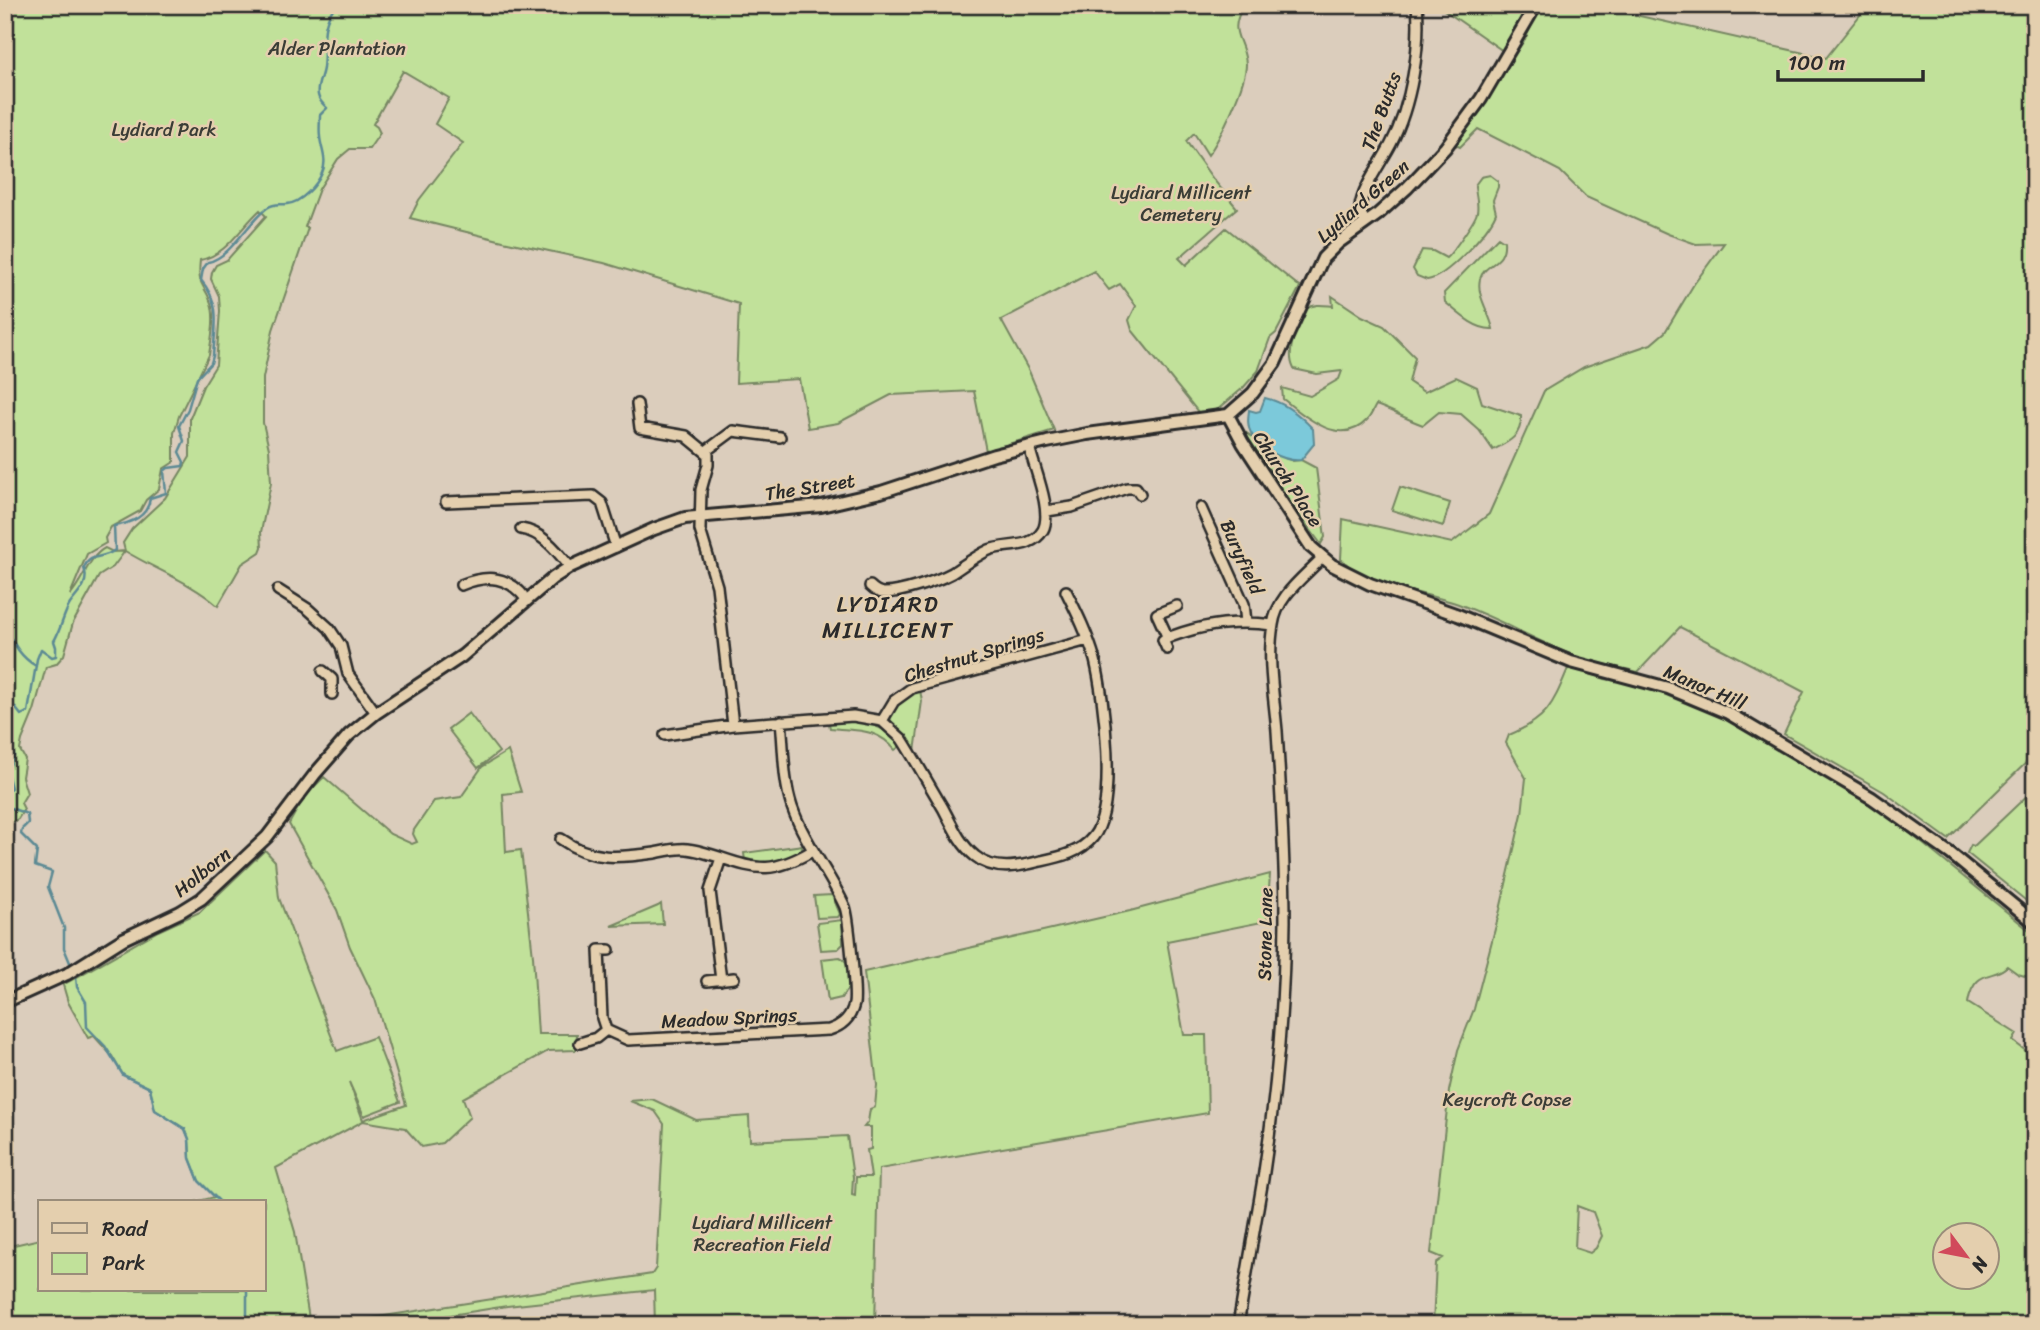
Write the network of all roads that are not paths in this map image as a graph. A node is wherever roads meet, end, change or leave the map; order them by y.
1 (1417, 5) edge
2 (1536, 5) edge
3 (1366, 222) junction
4 (637, 404) dead end
5 (1228, 415) junction
6 (780, 437) dead end
7 (1029, 446) junction
8 (706, 451) junction
9 (1140, 494) dead end
10 (446, 502) dead end
11 (1200, 508) dead end
12 (1047, 511) junction
13 (699, 515) junction
14 (521, 529) dead end
15 (616, 547) junction
16 (1322, 558) junction
17 (570, 568) junction
18 (461, 585) dead end
19 (278, 590) dead end
20 (1066, 591) dead end
21 (527, 600) junction
22 (870, 603) dead end
23 (1177, 606) dead end
24 (1246, 622) junction
25 (1273, 625) junction
26 (1168, 638) junction
27 (1088, 640) junction
28 (1167, 649) dead end
29 (323, 671) dead end
30 (348, 674) junction
31 (332, 679) junction
32 (332, 694) dead end
33 (376, 713) junction
34 (780, 721) junction
35 (882, 721) junction
36 (733, 725) junction
37 (666, 735) dead end
38 (561, 839) dead end
39 (812, 851) junction
40 (721, 858) junction
41 (2035, 923) edge
42 (599, 951) dead end
43 (734, 978) dead end
44 (720, 980) junction
45 (707, 981) dead end
46 (5, 1002) edge
47 (606, 1030) junction
48 (580, 1043) dead end
49 (1238, 1325) edge

1 - 3 street, The Butts
2 - 3 street, Lydiard Green
3 - 5 street, Lydiard Green
4 - 8 street
5 - 7 street, The Street
5 - 16 street, Church Place
6 - 8 street
7 - 12 street
7 - 13 street, The Street
8 - 13 street
9 - 12 street
10 - 15 street
11 - 24 street, Buryfield
12 - 22 street
13 - 15 street, The Street
13 - 36 street
14 - 17 street
15 - 17 street, The Street
16 - 25 street, Stone Lane
16 - 41 street, Manor Hill
17 - 21 street, The Street
18 - 21 street
19 - 30 street
20 - 27 street
21 - 33 street, The Street
23 - 26 street
24 - 25 street, Buryfield
24 - 26 street, Buryfield
25 - 49 street, Stone Lane
26 - 28 street
27 - 35 street, Chestnut Springs
27 - 35 street
29 - 31 street
30 - 31 street
30 - 33 street
31 - 32 street
33 - 46 street, Holborn
34 - 35 street
34 - 36 street
34 - 39 street
36 - 37 street
38 - 40 street
39 - 40 street
39 - 47 street, Meadow Springs
40 - 44 street
42 - 47 street
43 - 44 street
44 - 45 street
47 - 48 street

